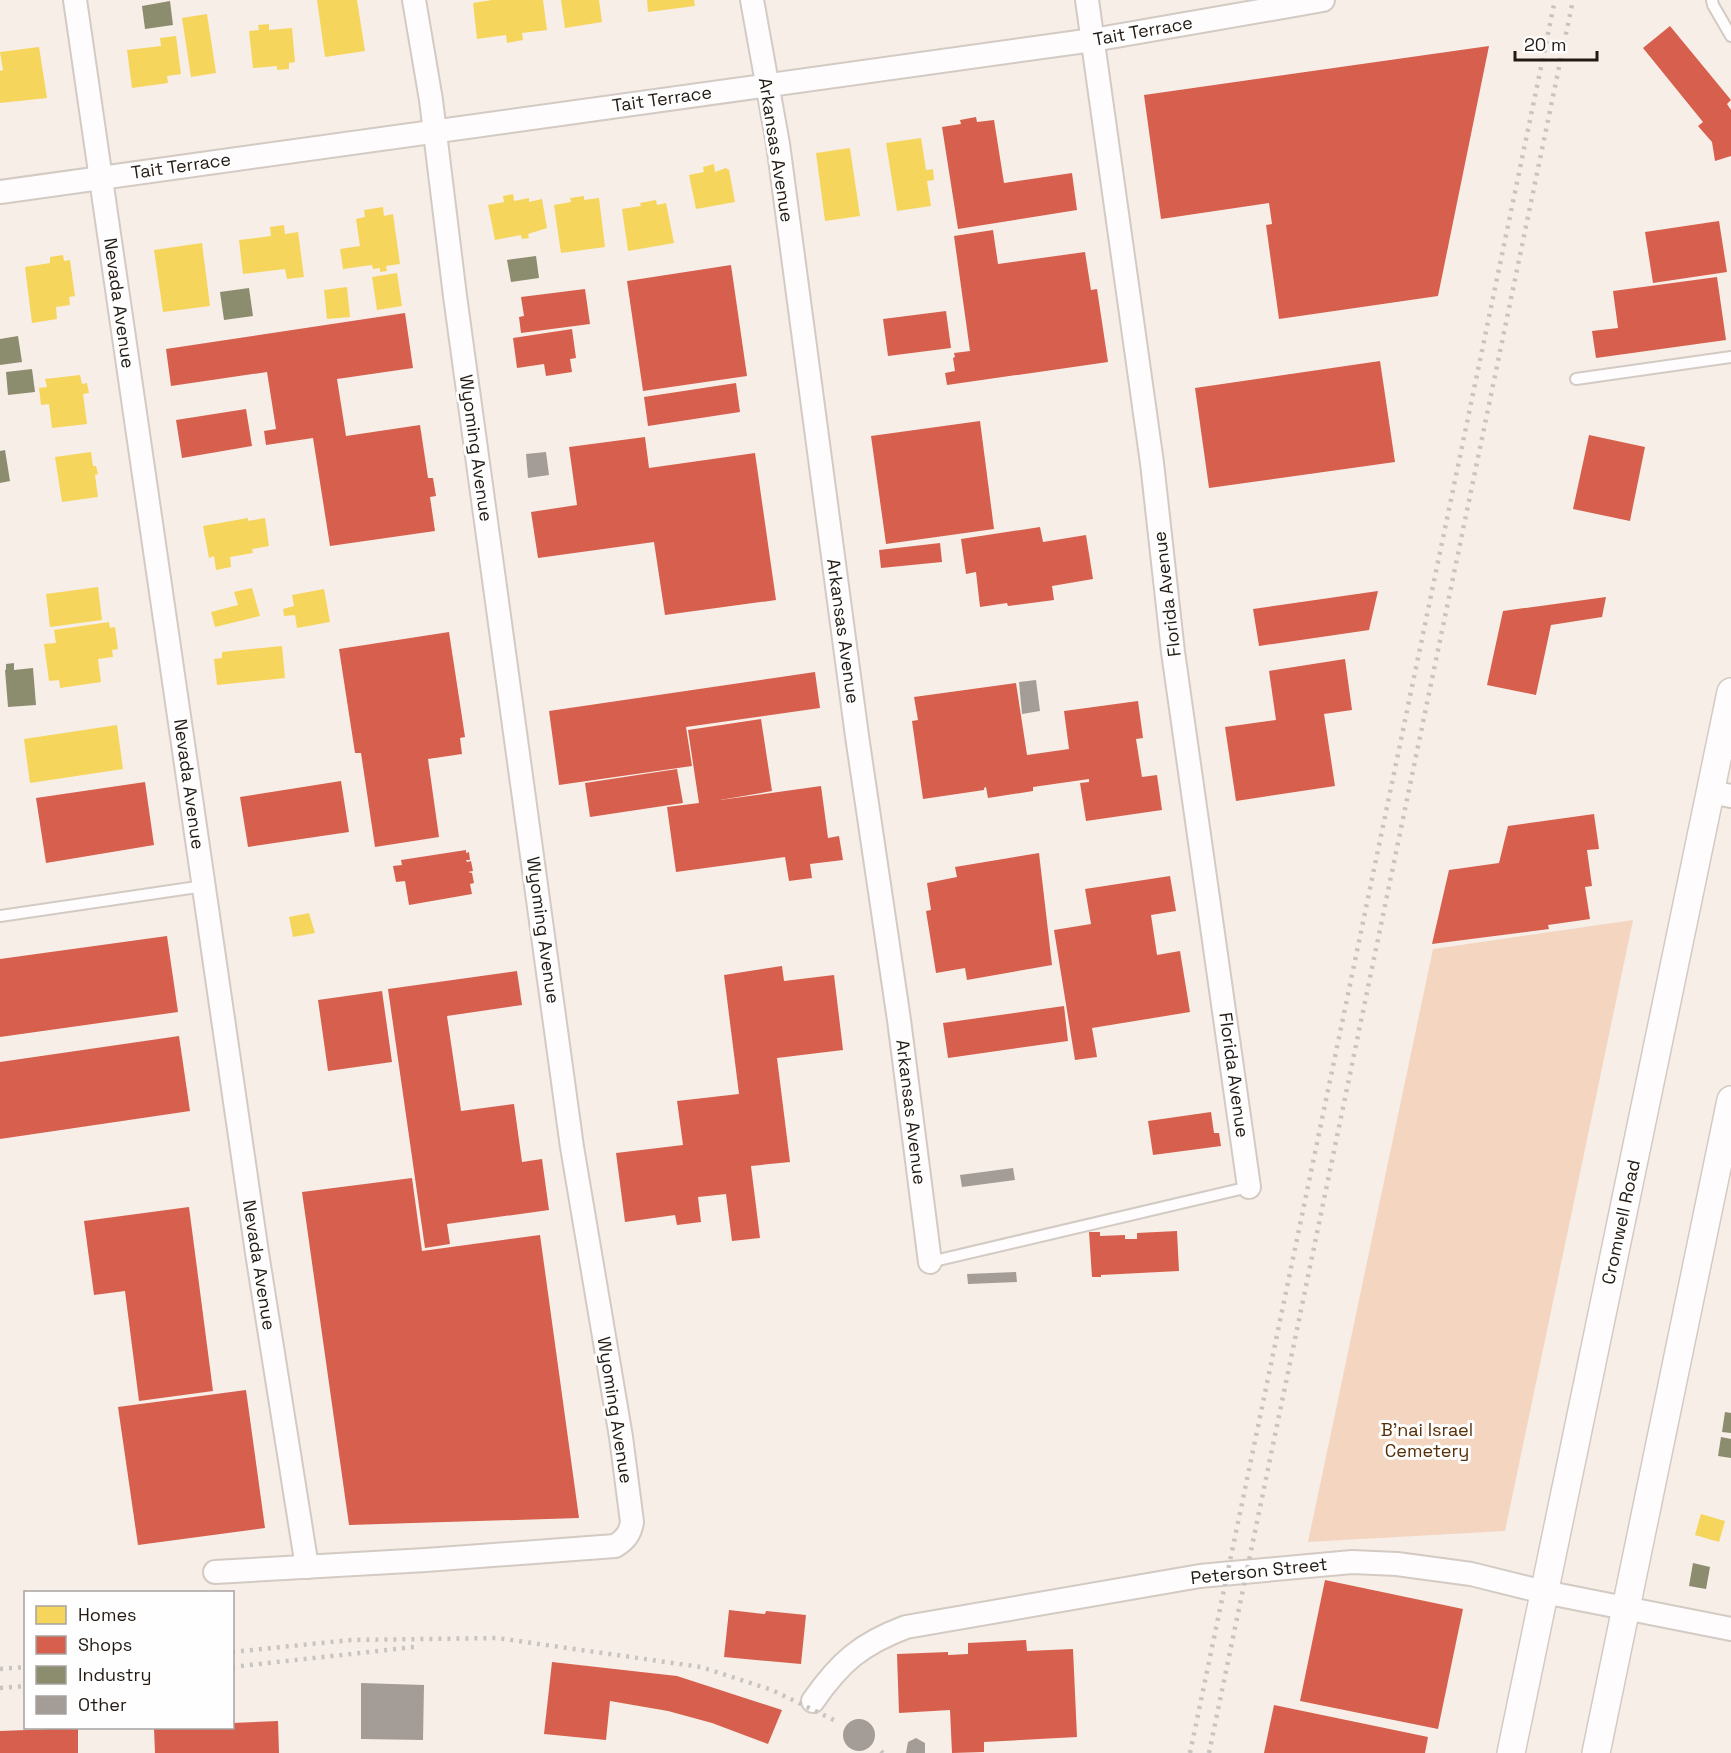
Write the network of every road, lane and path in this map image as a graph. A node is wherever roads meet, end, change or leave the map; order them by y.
1 (75, 0) edge
2 (414, 0) edge
3 (752, 0) edge
4 (1087, 0) edge
5 (1323, 0) edge
6 (1712, 0) edge
7 (1731, 36) edge
8 (1093, 40) junction
9 (766, 84) junction
10 (434, 130) junction
11 (100, 178) junction
12 (0, 192) edge
13 (1731, 357) edge
14 (1576, 379) dead end
15 (1731, 692) edge
16 (1720, 794) edge
17 (204, 886) junction
18 (0, 916) edge
19 (1731, 1100) edge
20 (1249, 1187) joint
21 (930, 1262) joint
22 (307, 1567) junction
23 (215, 1572) dead end
24 (1544, 1592) junction
25 (1626, 1608) junction
26 (1731, 1629) edge
27 (813, 1701) dead end
28 (1511, 1753) edge
29 (1596, 1753) edge

1 - 11 street, Nevada Avenue
2 - 10 street, Wyoming Avenue
3 - 9 street, Arkansas Avenue
4 - 8 street, Florida Avenue
5 - 8 street, Tait Terrace
6 - 7 lane
8 - 9 street, Tait Terrace
8 - 20 street, Florida Avenue
9 - 10 street, Tait Terrace
9 - 21 street, Arkansas Avenue
10 - 11 street, Tait Terrace
10 - 22 street, Wyoming Avenue
11 - 12 street, Tait Terrace
11 - 17 street, Nevada Avenue
13 - 14 lane
15 - 16 street, Cromwell Road
16 - 24 street, Cromwell Road
17 - 18 lane
17 - 22 street, Nevada Avenue
19 - 25 street
20 - 21 lane
22 - 23 street, Wyoming Avenue
24 - 25 street, Peterson Street
24 - 27 street, Peterson Street
24 - 28 street, Cromwell Road
25 - 26 street, Peterson Street
25 - 29 street

